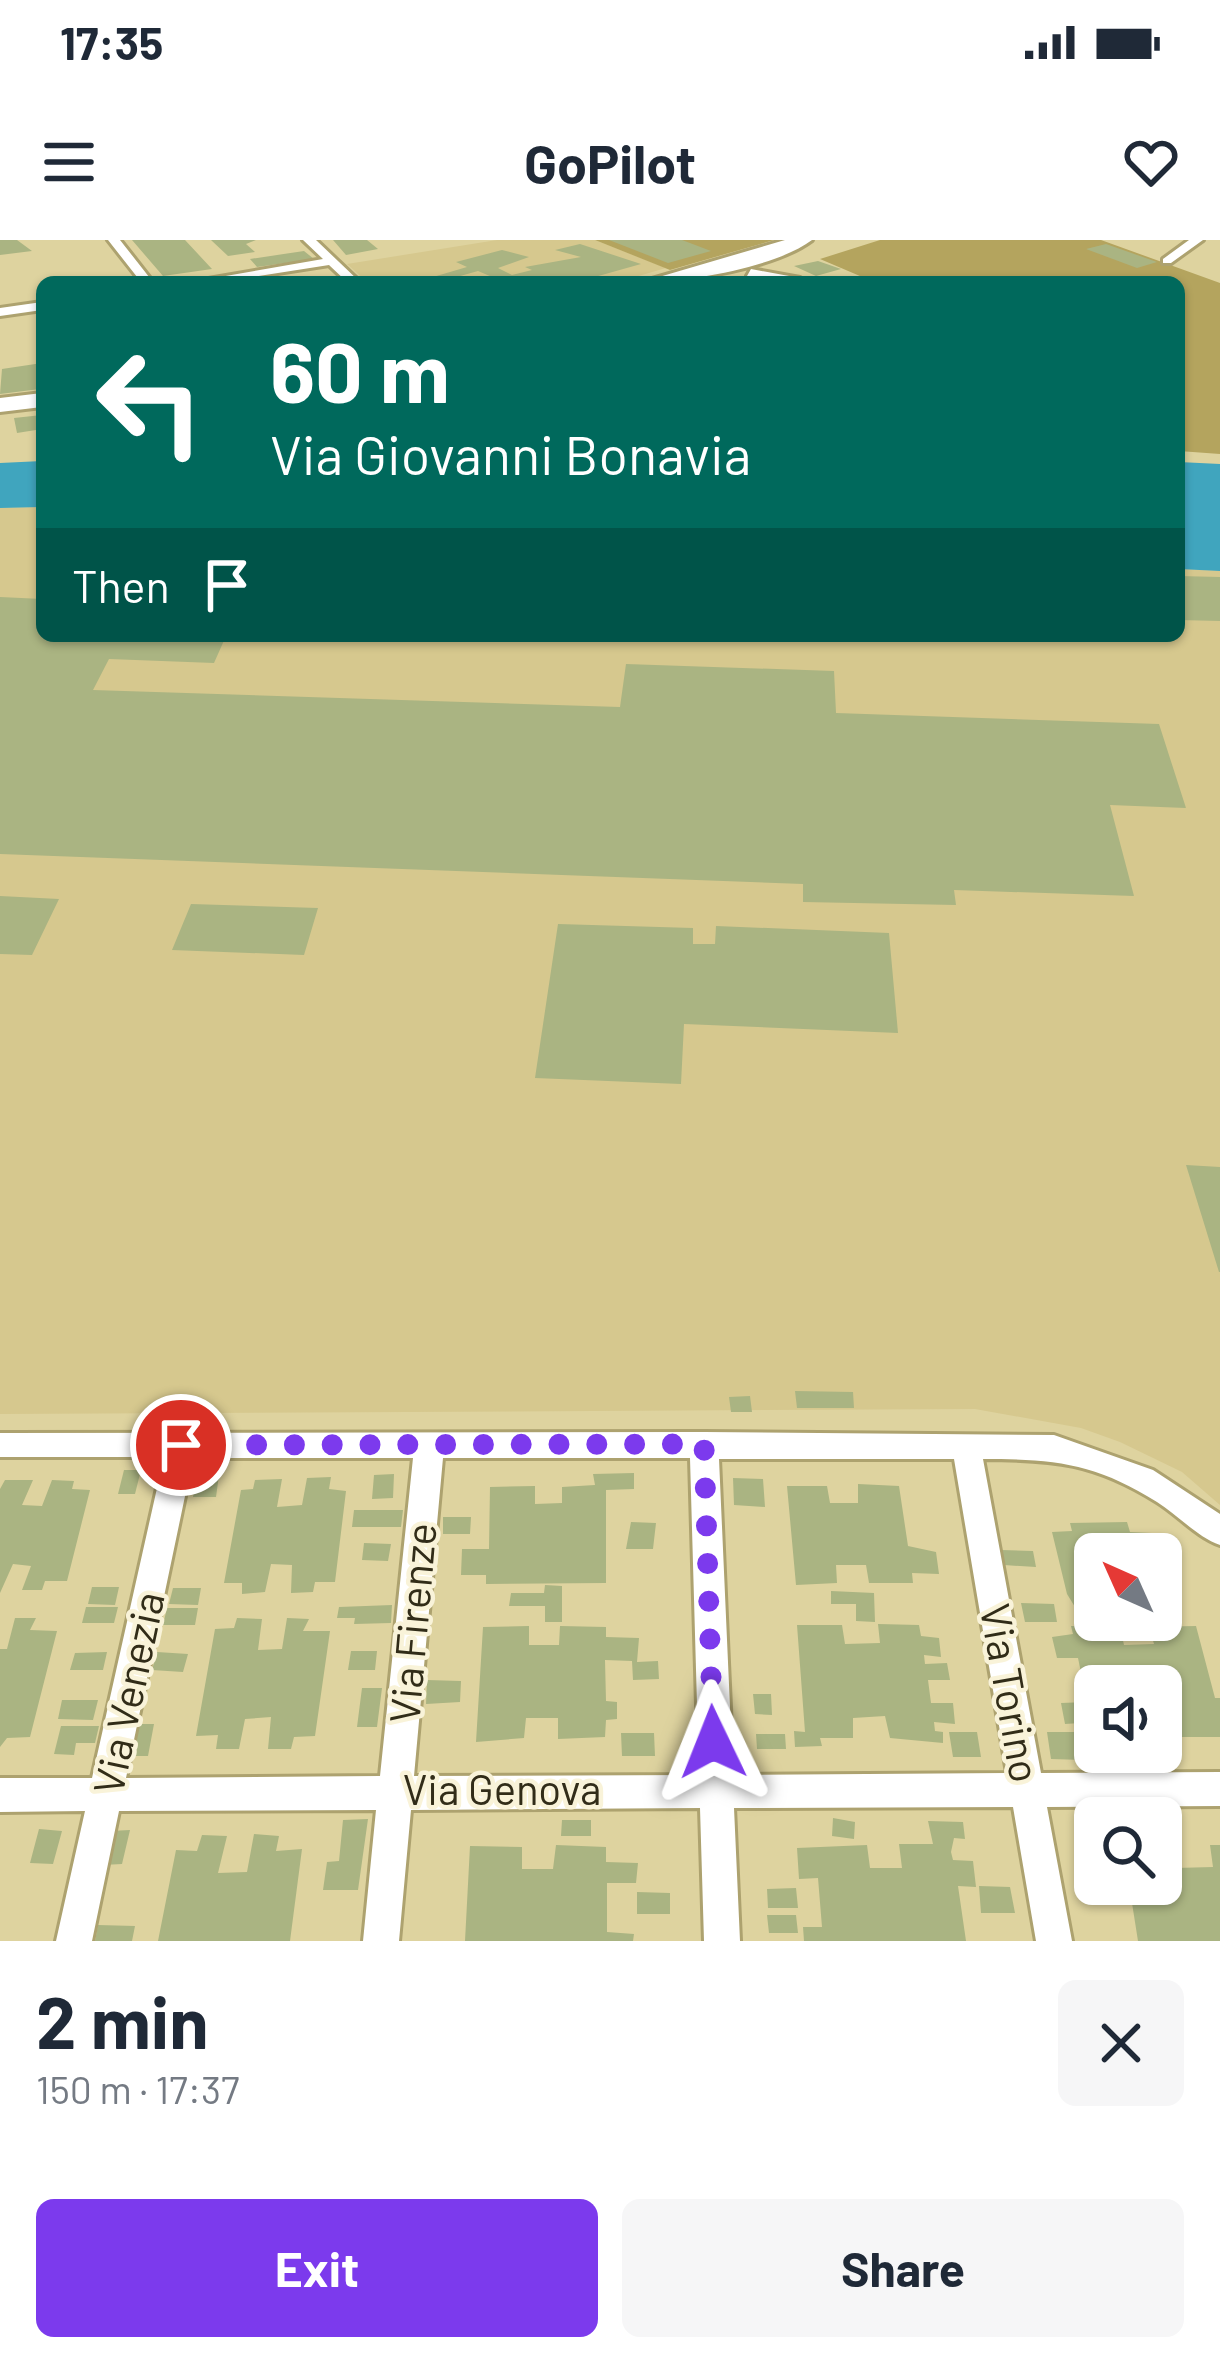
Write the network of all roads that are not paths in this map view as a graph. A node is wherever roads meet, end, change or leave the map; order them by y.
1 (114, 240) edge
2 (309, 240) edge
3 (803, 240) edge
4 (1197, 240) edge
5 (332, 261) junction
6 (1167, 261) dead end
7 (745, 268) junction
8 (142, 276) edge
9 (236, 276) edge
10 (348, 276) edge
11 (680, 276) edge
12 (776, 276) edge
13 (36, 307) edge
14 (0, 312) edge
15 (36, 401) edge
16 (0, 405) edge
17 (704, 1444) junction
18 (0, 1445) edge
19 (181, 1445) junction
20 (966, 1445) junction
21 (429, 1448) junction
22 (1220, 1532) edge
23 (715, 1789) junction
24 (1220, 1789) edge
25 (398, 1790) junction
26 (1027, 1790) junction
27 (109, 1793) junction
28 (0, 1795) edge
29 (74, 1941) edge
30 (381, 1941) edge
31 (722, 1941) edge
32 (1054, 1941) edge

1 - 8 street
2 - 5 street
3 - 7 main road
4 - 6 street
5 - 9 street
5 - 10 street
7 - 11 main road
7 - 12 street
13 - 14 street
15 - 16 main road
17 - 20 street
17 - 21 street
17 - 23 street
18 - 19 street
19 - 21 street
19 - 27 street, Via Venezia
20 - 22 street
20 - 26 street, Via Torino
21 - 25 street, Via Firenze
23 - 25 street, Via Genova
23 - 26 street, Via Genova
23 - 31 street
24 - 26 street, Via Genova
25 - 27 street, Via Genova
25 - 30 street, Via Firenze
26 - 32 street, Via Torino
27 - 28 street, Via Genova
27 - 29 street, Via Venezia

